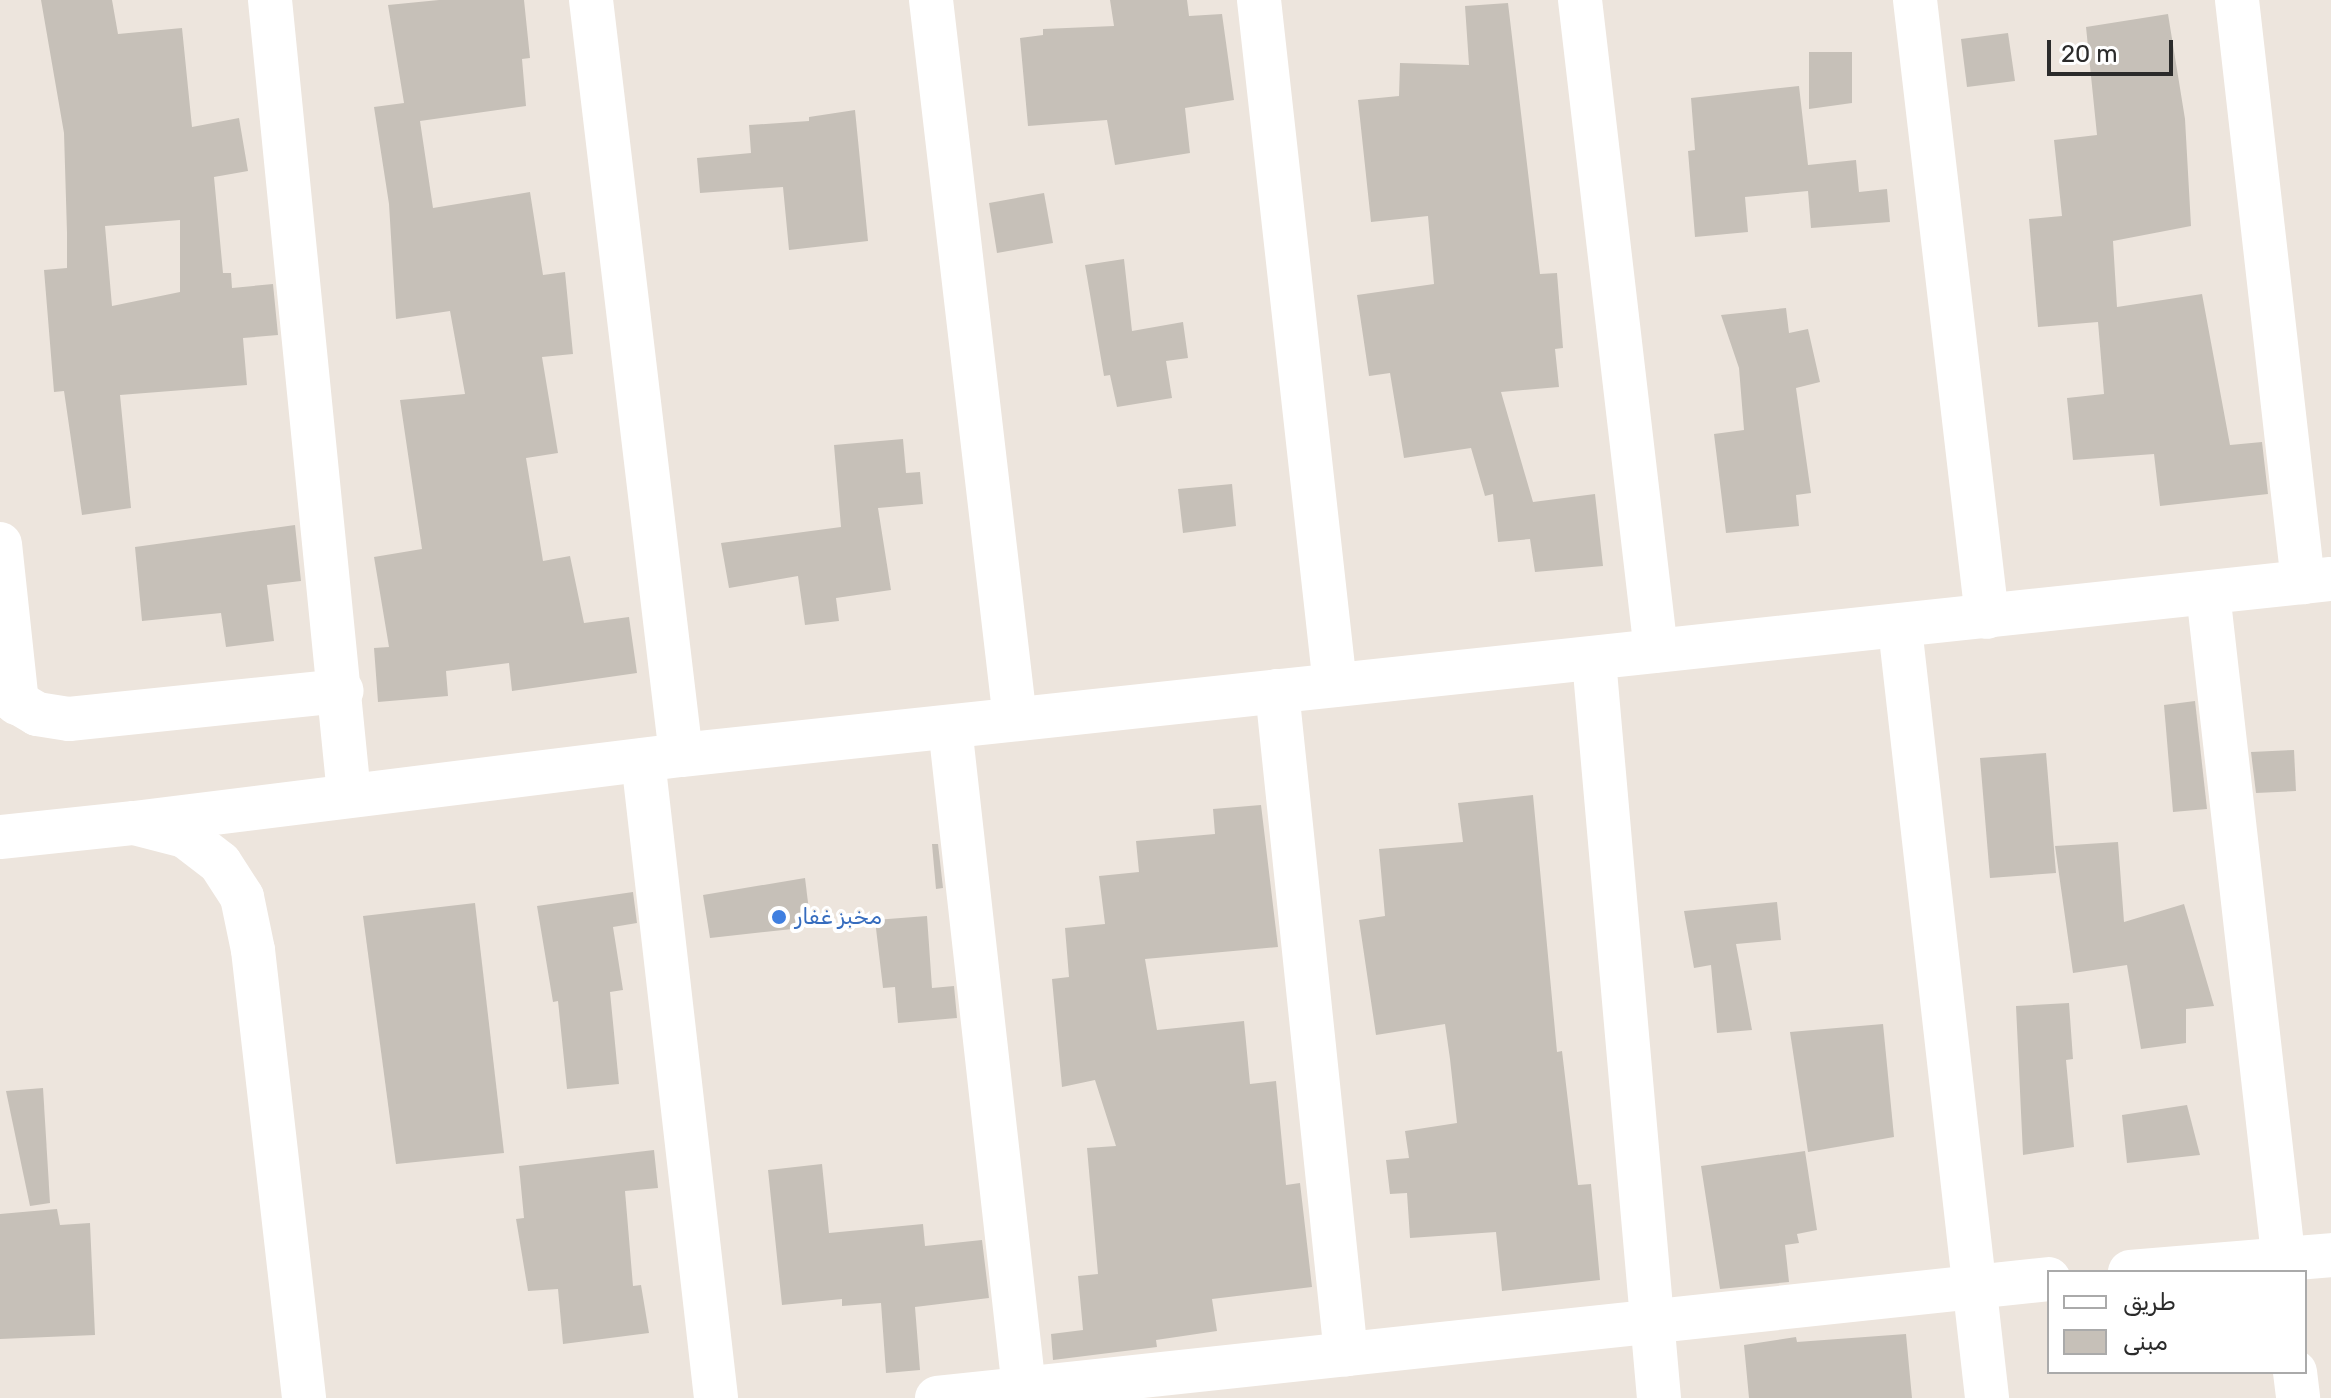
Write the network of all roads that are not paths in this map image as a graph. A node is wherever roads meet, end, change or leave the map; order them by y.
1 (270, 0) edge
2 (591, 0) edge
3 (1259, 0) edge
4 (1580, 0) edge
5 (1915, 0) edge
6 (2237, 0) edge
7 (939, 1) edge
8 (0, 544) edge
9 (2317, 580) edge
10 (2208, 593) junction
11 (1987, 617) junction
12 (1900, 628) junction
13 (1656, 651) junction
14 (1594, 660) junction
15 (1335, 685) junction
16 (342, 691) junction
17 (1277, 691) junction
18 (8, 698) edge
19 (1015, 719) junction
20 (950, 727) junction
21 (662, 757) junction
22 (349, 794) junction
23 (134, 823) junction
24 (0, 837) edge
25 (2331, 1255) edge
26 (2284, 1266) edge
27 (2181, 1270) edge
28 (2047, 1279) edge
29 (1976, 1284) junction
30 (1651, 1323) junction
31 (1346, 1354) junction
32 (2295, 1374) edge
33 (1025, 1393) edge
34 (304, 1398) edge
35 (716, 1398) edge
36 (937, 1398) edge
37 (1659, 1398) edge
38 (1987, 1398) edge
39 (2298, 1398) edge

1 - 16 street
2 - 21 street
3 - 15 street
4 - 13 street
5 - 11 street
6 - 9 street
7 - 19 street
8 - 18 street
9 - 10 street
10 - 11 street
10 - 26 street
11 - 12 street
12 - 13 street
12 - 29 street
13 - 14 street
14 - 15 street
14 - 30 street
15 - 17 street
16 - 18 street
16 - 22 street
17 - 19 street
17 - 31 street
19 - 20 street
20 - 21 street
20 - 33 street
21 - 22 street
21 - 35 street
22 - 23 street
23 - 24 street
23 - 34 street
25 - 26 street
26 - 27 street
28 - 29 street
29 - 30 street
29 - 38 street
30 - 31 street
30 - 37 street
31 - 33 street
32 - 39 street
33 - 36 street

